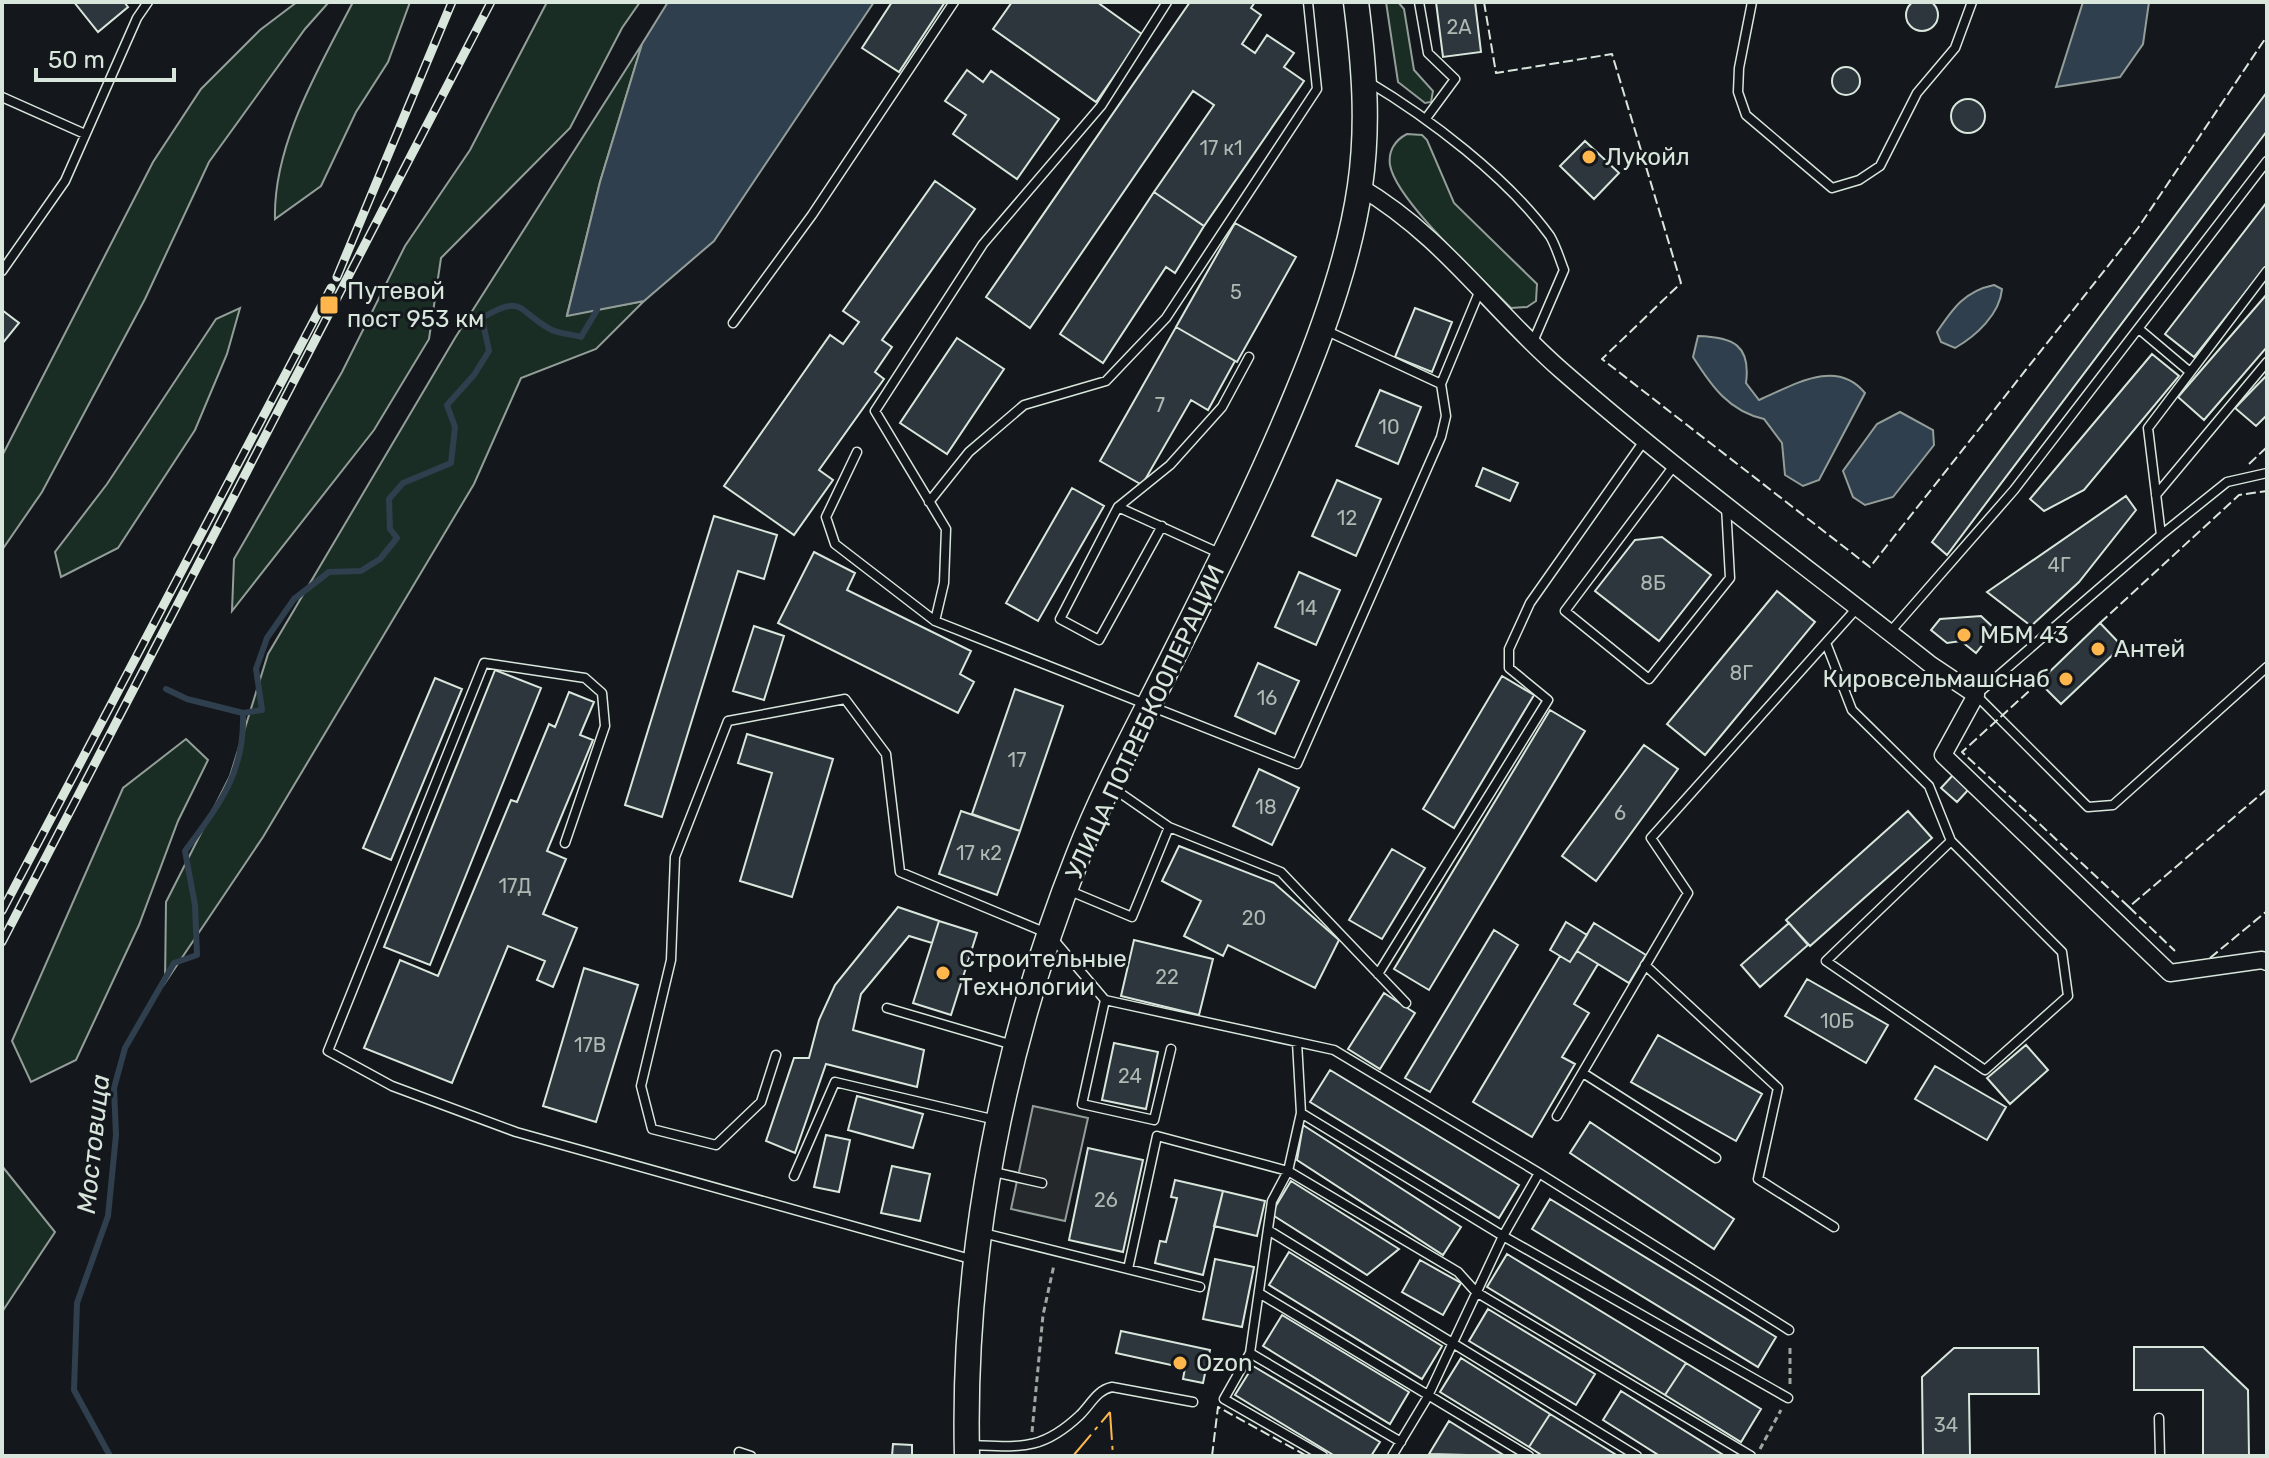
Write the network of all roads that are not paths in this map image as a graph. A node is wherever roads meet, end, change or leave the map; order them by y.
1 (148, 2) edge
2 (954, 2) edge
3 (1167, 2) edge
4 (1308, 2) edge
5 (1356, 2) edge
6 (1419, 2) edge
7 (1752, 2) edge
8 (1972, 2) edge
9 (1365, 79) junction
10 (2, 97) edge
11 (1427, 117) junction
12 (85, 134) junction
13 (2267, 161) edge
14 (1360, 187) junction
15 (2, 271) edge
16 (2267, 271) edge
17 (1480, 289) junction
18 (733, 323) dead end
19 (1322, 329) junction
20 (2139, 329) junction
21 (1532, 345) junction
22 (1249, 357) dead end
23 (2267, 362) edge
24 (2190, 372) junction
25 (1441, 384) junction
26 (1644, 441) junction
27 (857, 452) dead end
28 (1673, 467) junction
29 (2267, 473) edge
30 (2156, 495) junction
31 (929, 502) junction
32 (1726, 505) junction
33 (1118, 507) junction
34 (1162, 526) junction
35 (2161, 535) junction
36 (1224, 555) junction
37 (1858, 608) junction
38 (935, 621) junction
39 (1890, 632) junction
40 (1826, 643) junction
41 (2267, 667) edge
42 (1976, 695) junction
43 (1148, 707) junction
44 (1110, 786) junction
45 (1169, 827) junction
46 (1951, 841) junction
47 (565, 843) dead end
48 (1065, 889) junction
49 (1049, 934) junction
50 (2267, 962) edge
51 (1645, 965) junction
52 (1378, 974) junction
53 (1105, 1000) junction
54 (1406, 1003) dead end
55 (887, 1008) dead end
56 (1297, 1042) junction
57 (1018, 1046) junction
58 (1171, 1049) dead end
59 (776, 1055) dead end
60 (1583, 1073) junction
61 (1301, 1113) junction
62 (1557, 1116) dead end
63 (1000, 1121) junction
64 (1716, 1158) dead end
65 (989, 1171) junction
66 (1288, 1171) junction
67 (1539, 1173) junction
68 (794, 1176) dead end
69 (1042, 1183) dead end
70 (1834, 1227) dead end
71 (1268, 1230) junction
72 (978, 1232) junction
73 (1503, 1236) junction
74 (975, 1261) junction
75 (1128, 1269) junction
76 (1200, 1287) dead end
77 (1476, 1292) junction
78 (1259, 1293) junction
79 (1789, 1330) dead end
80 (1452, 1340) junction
81 (1250, 1353) junction
82 (1427, 1398) junction
83 (1788, 1398) dead end
84 (1193, 1402) dead end
85 (2159, 1418) dead end
86 (1401, 1442) junction
87 (967, 1450) edge
88 (739, 1452) dead end
89 (751, 1456) edge
90 (1323, 1456) edge
91 (1392, 1456) edge
92 (1529, 1456) edge
93 (1637, 1456) edge
94 (1751, 1456) edge
95 (2160, 1456) edge

1 - 12 lane
2 - 18 lane
3 - 31 lane
4 - 31 lane
5 - 9 main road, УЛИЦА ПОТРЕБКООПЕРАЦИИ
6 - 11 lane
7 - 8 lane
9 - 11 lane
9 - 14 main road, УЛИЦА ПОТРЕБКООПЕРАЦИИ
10 - 12 lane
11 - 21 lane
12 - 15 lane
13 - 20 lane
14 - 17 street
14 - 19 main road, УЛИЦА ПОТРЕБКООПЕРАЦИИ
16 - 24 lane
17 - 21 street
17 - 25 lane
19 - 25 lane
19 - 36 main road, УЛИЦА ПОТРЕБКООПЕРАЦИИ
20 - 24 lane
20 - 39 lane
21 - 26 street
22 - 33 lane
23 - 30 lane
24 - 30 lane
25 - 43 lane
26 - 28 street
26 - 52 lane
27 - 38 lane
28 - 32 street
28 - 32 lane
29 - 35 lane
30 - 35 lane
31 - 38 lane
32 - 37 street
33 - 34 lane
33 - 34 lane
34 - 36 lane
35 - 42 lane
36 - 43 main road, УЛИЦА ПОТРЕБКООПЕРАЦИИ
37 - 39 street
37 - 40 lane
38 - 43 lane
39 - 42 street
40 - 46 lane
40 - 51 lane
41 - 42 lane
42 - 50 street
43 - 44 main road, УЛИЦА ПОТРЕБКООПЕРАЦИИ
44 - 45 lane
44 - 48 main road, УЛИЦА ПОТРЕБКООПЕРАЦИИ
45 - 48 lane
45 - 52 lane
46 - 46 lane
47 - 74 lane
48 - 49 main road, УЛИЦА ПОТРЕБКООПЕРАЦИИ
49 - 53 lane
49 - 57 main road, УЛИЦА ПОТРЕБКООПЕРАЦИИ
49 - 59 lane
51 - 60 lane
51 - 70 lane
52 - 54 lane
53 - 56 lane
53 - 58 lane
55 - 57 lane
56 - 61 lane
56 - 67 lane
57 - 63 main road, УЛИЦА ПОТРЕБКООПЕРАЦИИ
60 - 62 lane
60 - 64 lane
61 - 66 lane
61 - 73 lane
63 - 65 main road, УЛИЦА ПОТРЕБКООПЕРАЦИИ
63 - 68 lane
65 - 69 lane
65 - 72 main road, УЛИЦА ПОТРЕБКООПЕРАЦИИ
66 - 71 lane
66 - 75 lane
66 - 77 lane
67 - 73 lane
67 - 79 lane
71 - 78 lane
71 - 80 lane
72 - 74 main road, УЛИЦА ПОТРЕБКООПЕРАЦИИ
72 - 75 lane
73 - 77 lane
73 - 83 lane
74 - 87 main road, УЛИЦА ПОТРЕБКООПЕРАЦИИ
75 - 76 lane
77 - 80 lane
77 - 94 lane
78 - 81 lane
78 - 82 lane
80 - 82 lane
80 - 93 lane
81 - 86 lane
81 - 90 lane
82 - 86 lane
82 - 92 lane
84 - 87 lane
85 - 95 lane
86 - 91 lane
88 - 89 lane

